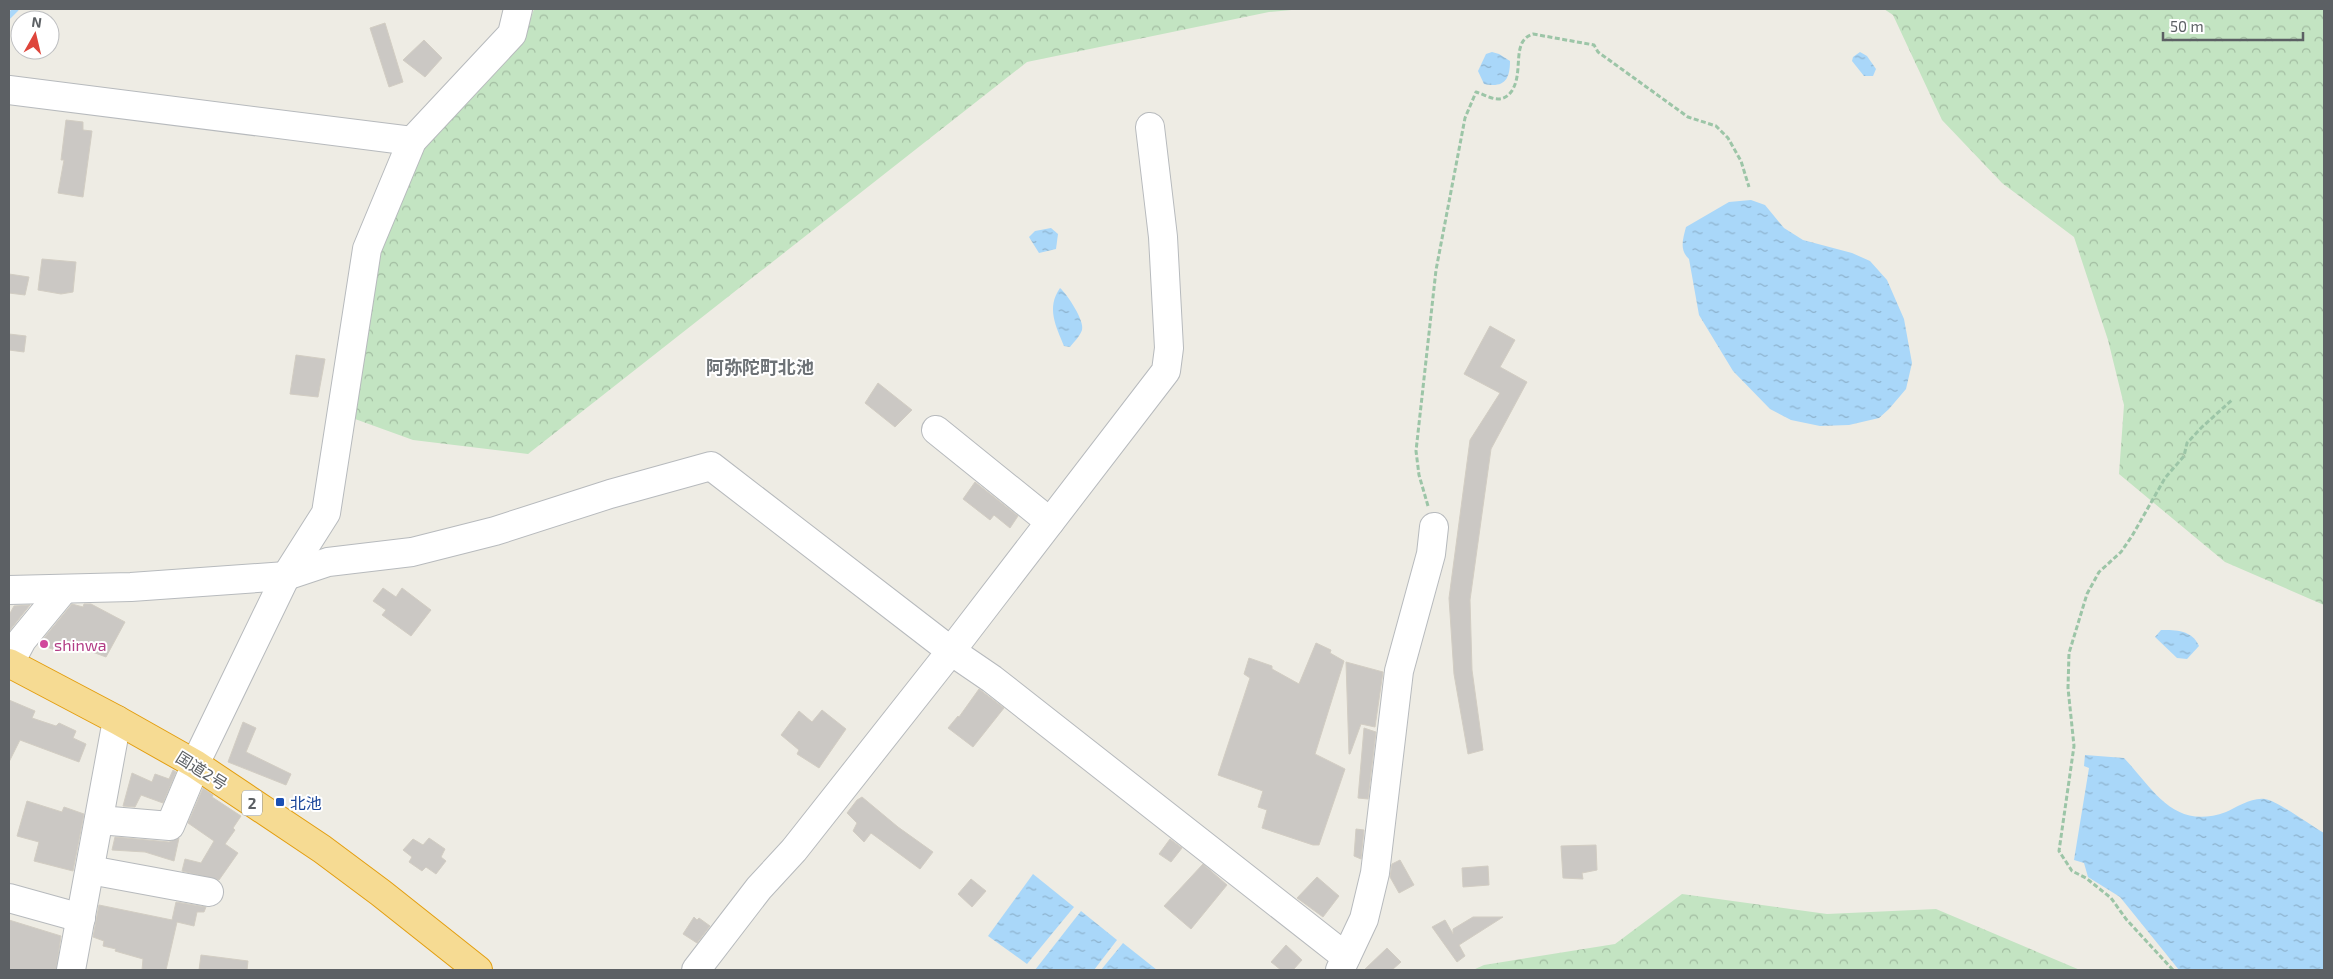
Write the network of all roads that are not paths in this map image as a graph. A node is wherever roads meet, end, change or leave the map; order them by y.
1 (518, 9) edge
2 (9, 90) edge
3 (1150, 127) dead end
4 (412, 141) junction
5 (936, 430) dead end
6 (1050, 522) junction
7 (1434, 527) road end
8 (286, 576) junction
9 (64, 589) junction
10 (9, 590) edge
11 (951, 651) junction
12 (9, 663) edge
13 (117, 720) junction
14 (193, 770) junction
15 (99, 820) junction
16 (90, 870) junction
17 (209, 892) dead end
18 (9, 898) edge
19 (81, 918) junction
20 (1343, 964) edge
21 (71, 970) edge
22 (478, 970) edge
23 (696, 970) edge

1 - 4 street
2 - 4 street
3 - 6 street
4 - 8 street
5 - 6 street
6 - 11 street
7 - 20 street
8 - 9 street
8 - 11 street
8 - 14 street
9 - 10 street
9 - 12 street
11 - 20 street
11 - 23 street
12 - 13 highway, 国道2号 / 2
13 - 14 highway, 国道2号 / 2
13 - 15 street
14 - 15 street
14 - 22 highway, 国道2号 / 2
15 - 16 street
16 - 17 street
16 - 19 street
18 - 19 street
19 - 21 street

